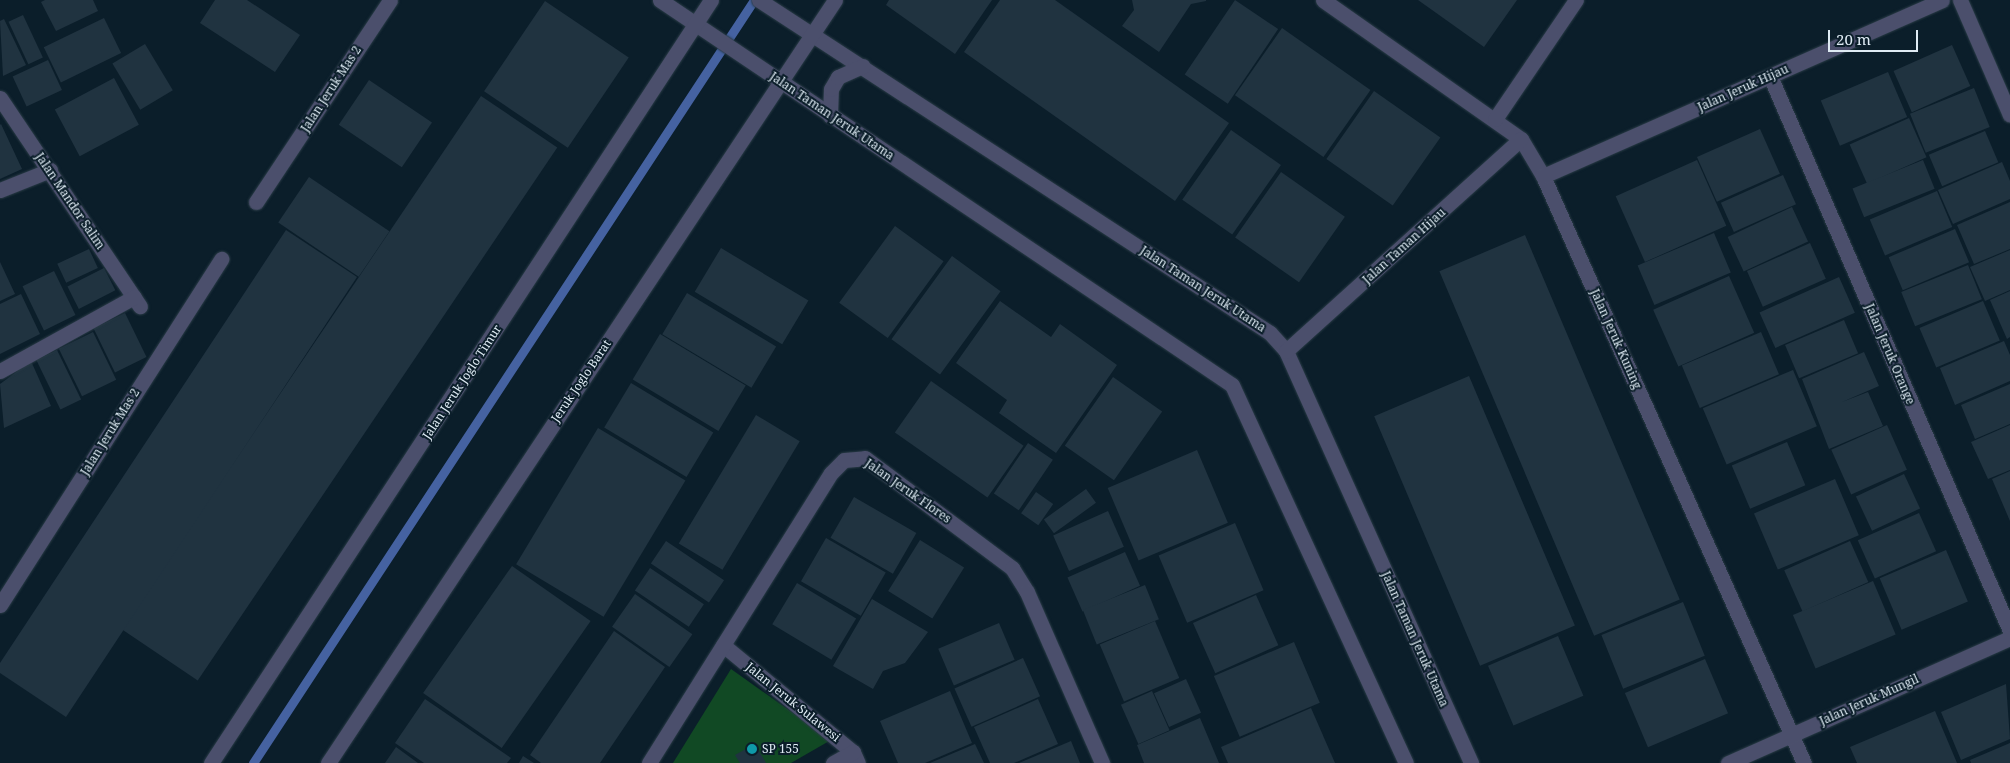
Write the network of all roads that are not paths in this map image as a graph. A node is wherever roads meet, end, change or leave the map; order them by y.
1 (390, 0) edge
2 (660, 0) edge
3 (711, 0) edge
4 (759, 0) edge
5 (835, 0) edge
6 (1323, 0) edge
7 (1576, 0) edge
8 (1942, 0) edge
9 (1960, 0) edge
10 (698, 26) junction
11 (813, 32) junction
12 (863, 66) junction
13 (1770, 76) junction
14 (780, 82) junction
15 (0, 98) edge
16 (2010, 115) edge
17 (830, 116) junction
18 (1495, 119) junction
19 (1521, 139) junction
20 (50, 170) junction
21 (1543, 176) junction
22 (0, 190) edge
23 (256, 202) dead end
24 (221, 259) dead end
25 (1286, 351) junction
26 (0, 371) edge
27 (0, 605) edge
28 (2010, 631) edge
29 (2010, 638) edge
30 (723, 645) junction
31 (1791, 735) junction
32 (856, 757) edge
33 (211, 763) edge
34 (328, 763) edge
35 (649, 763) edge
36 (833, 763) edge
37 (1102, 763) edge
38 (1406, 763) edge
39 (1471, 763) edge
40 (1728, 763) edge
41 (1804, 763) edge

1 - 23 street, Jalan Jeruk Mas 2
2 - 10 street, Jalan Taman Jeruk Utama
3 - 10 street, Jalan Jeruk Joglo Timur
4 - 11 street, Jalan Taman Jeruk Utama
5 - 11 street, Jeruk Joglo Barat
6 - 18 street, Jalan Jeruk Kuning
7 - 18 street
8 - 13 street, Jalan Jeruk Hijau
9 - 16 street
10 - 14 street, Jalan Taman Jeruk Utama
10 - 33 street, Jalan Jeruk Joglo Timur
11 - 12 street, Jalan Taman Jeruk Utama
11 - 14 street, Jeruk Joglo Barat
12 - 17 street
12 - 25 street, Jalan Taman Jeruk Utama
13 - 21 street, Jalan Jeruk Hijau
13 - 28 street, Jalan Jeruk Orange
14 - 17 street, Jalan Taman Jeruk Utama
14 - 34 street, Jeruk Joglo Barat
15 - 20 street, Jalan Mandor Salim
17 - 38 street, Jalan Taman Jeruk Utama
18 - 19 street, Jalan Jeruk Kuning
19 - 21 street, Jalan Jeruk Kuning
19 - 25 street, Jalan Taman Hijau
20 - 22 street
20 - 26 street, Jalan Mandor Salim
21 - 31 street, Jalan Jeruk Kuning
24 - 27 street, Jalan Jeruk Mas 2
25 - 39 street, Jalan Taman Jeruk Utama
29 - 31 street, Jalan Jeruk Mungil
30 - 32 street, Jalan Jeruk Sulawesi
30 - 35 street, Jalan Jeruk Flores
30 - 37 street, Jalan Jeruk Flores
31 - 40 street, Jalan Jeruk Mungil
31 - 41 street, Jalan Jeruk Kuning
32 - 36 street

